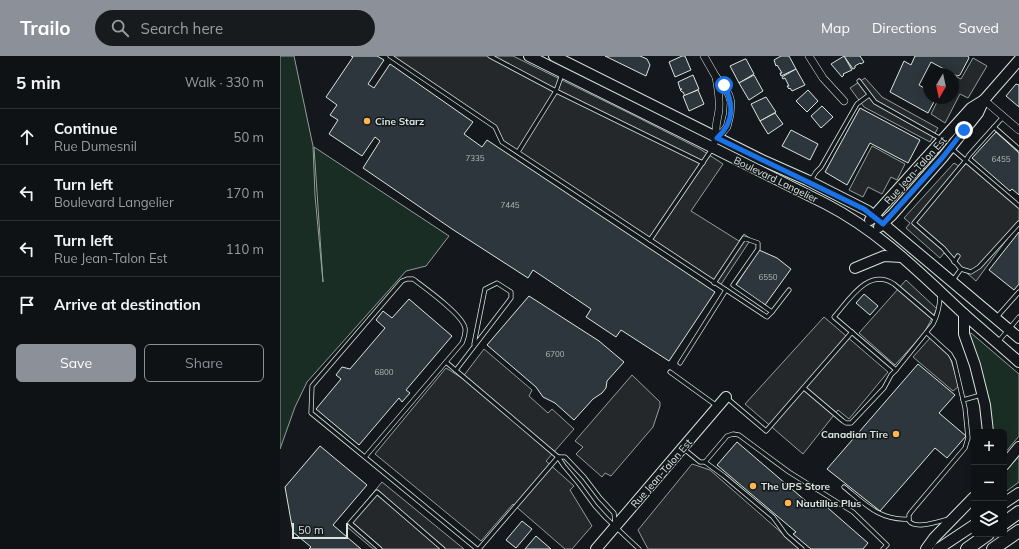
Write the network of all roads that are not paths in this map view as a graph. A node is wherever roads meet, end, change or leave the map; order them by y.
1 (390, 56) edge
2 (490, 56) edge
3 (529, 56) edge
4 (554, 56) edge
5 (704, 56) edge
6 (810, 56) edge
7 (569, 59) edge
8 (1019, 60) edge
9 (563, 73) junction
10 (716, 77) junction
11 (859, 81) dead end
12 (556, 91) junction
13 (869, 94) junction
14 (984, 100) junction
15 (844, 101) dead end
16 (1004, 117) junction
17 (994, 127) junction
18 (1019, 130) edge
19 (717, 138) junction
20 (942, 140) junction
21 (951, 147) junction
22 (712, 148) junction
23 (1019, 149) edge
24 (518, 152) junction
25 (966, 160) junction
26 (703, 163) junction
27 (810, 182) junction
28 (1019, 206) edge
29 (874, 216) junction
30 (1019, 222) edge
31 (883, 224) junction
32 (865, 226) junction
33 (874, 233) junction
34 (650, 240) junction
35 (958, 256) dead end
36 (902, 257) junction
37 (954, 262) junction
38 (855, 268) dead end
39 (961, 270) junction
40 (714, 282) junction
41 (951, 282) junction
42 (726, 290) junction
43 (789, 290) dead end
44 (941, 292) junction
45 (1019, 292) edge
46 (772, 312) junction
47 (964, 314) junction
48 (1019, 317) edge
49 (996, 318) junction
50 (935, 319) junction
51 (1009, 330) junction
52 (852, 332) junction
53 (927, 333) junction
54 (1019, 338) edge
55 (997, 343) junction
56 (474, 344) junction
57 (446, 362) junction
58 (1019, 362) edge
59 (680, 363) dead end
60 (456, 370) junction
61 (896, 370) junction
62 (670, 372) dead end
63 (804, 388) junction
64 (983, 394) junction
65 (726, 397) joint
66 (963, 400) junction
67 (718, 406) junction
68 (988, 429) edge
69 (1019, 447) edge
70 (683, 448) junction
71 (365, 457) junction
72 (558, 457) junction
73 (1007, 461) edge
74 (705, 462) junction
75 (844, 487) dead end
76 (1019, 493) edge
77 (971, 500) edge
78 (1007, 502) edge
79 (1019, 512) edge
80 (955, 518) junction
81 (909, 519) junction
82 (1007, 521) edge
83 (616, 527) junction
84 (971, 527) edge
85 (1019, 531) edge
86 (984, 537) edge
87 (380, 549) edge
88 (443, 549) edge
89 (478, 549) edge
90 (596, 549) edge
91 (639, 549) edge
92 (802, 549) edge
93 (882, 549) edge
94 (926, 549) edge
95 (938, 549) edge
96 (967, 549) edge
97 (994, 549) edge

1 - 24 lane
2 - 12 lane
3 - 9 main road, Boulevard Langelier
4 - 7 main road, Boulevard Langelier
5 - 10 street
6 - 15 street
7 - 9 street
7 - 19 main road, Boulevard Langelier
8 - 14 main road, Rue Jean-Talon Est
9 - 12 lane
9 - 22 main road, Boulevard Langelier
10 - 19 street
10 - 19 street
11 - 13 lane
12 - 24 lane
12 - 26 lane
13 - 20 lane
13 - 27 lane
14 - 16 street
14 - 20 main road, Rue Jean-Talon Est
14 - 21 main road, Rue Jean-Talon Est
16 - 17 lane
16 - 18 street
17 - 23 lane
17 - 25 lane
19 - 22 street
19 - 27 main road, Boulevard Langelier
20 - 29 main road, Rue Jean-Talon Est
21 - 25 lane
21 - 31 main road, Rue Jean-Talon Est
22 - 26 lane
22 - 32 main road, Boulevard Langelier
24 - 34 lane
25 - 28 lane
25 - 37 lane
26 - 34 lane
27 - 29 main road, Boulevard Langelier
29 - 31 main road, Boulevard Langelier
29 - 32 main road, Rue Jean-Talon Est
30 - 39 lane
31 - 33 main road, Rue Jean-Talon Est
31 - 41 main road, Boulevard Langelier
32 - 33 main road, Boulevard Langelier
33 - 36 main road, Boulevard Langelier
34 - 40 lane
35 - 37 lane
36 - 38 main road
36 - 44 main road, Boulevard Langelier
37 - 39 lane
39 - 41 lane
40 - 42 lane
40 - 46 lane
41 - 49 main road, Boulevard Langelier
42 - 46 lane
42 - 59 lane
43 - 46 lane
44 - 47 main road, Boulevard Langelier
44 - 50 lane
45 - 49 lane
47 - 55 main road, Boulevard Langelier
47 - 64 main road
48 - 51 lane
49 - 51 main road, Boulevard Langelier
50 - 52 lane
50 - 53 lane
51 - 54 main road, Boulevard Langelier
51 - 55 lane
52 - 61 lane
52 - 63 lane
53 - 61 lane
53 - 66 lane
55 - 58 main road, Boulevard Langelier
56 - 56 lane
56 - 60 lane
57 - 60 lane
57 - 71 lane
57 - 71 lane
60 - 72 lane
61 - 63 lane
62 - 67 lane
63 - 65 lane
64 - 66 lane
64 - 68 main road
65 - 67 main road, Rue Jean-Talon Est
66 - 81 lane
67 - 70 main road, Rue Jean-Talon Est
69 - 73 main road
70 - 74 lane
70 - 83 main road, Rue Jean-Talon Est
71 - 89 lane
72 - 83 lane
72 - 83 lane
72 - 89 lane
74 - 92 lane
74 - 93 lane
75 - 81 lane
76 - 78 main road
77 - 80 main road
79 - 82 highway
80 - 81 lane
80 - 94 main road
83 - 90 main road, Rue Jean-Talon Est
83 - 91 lane
84 - 95 main road
85 - 97 highway
86 - 96 highway
87 - 88 lane

